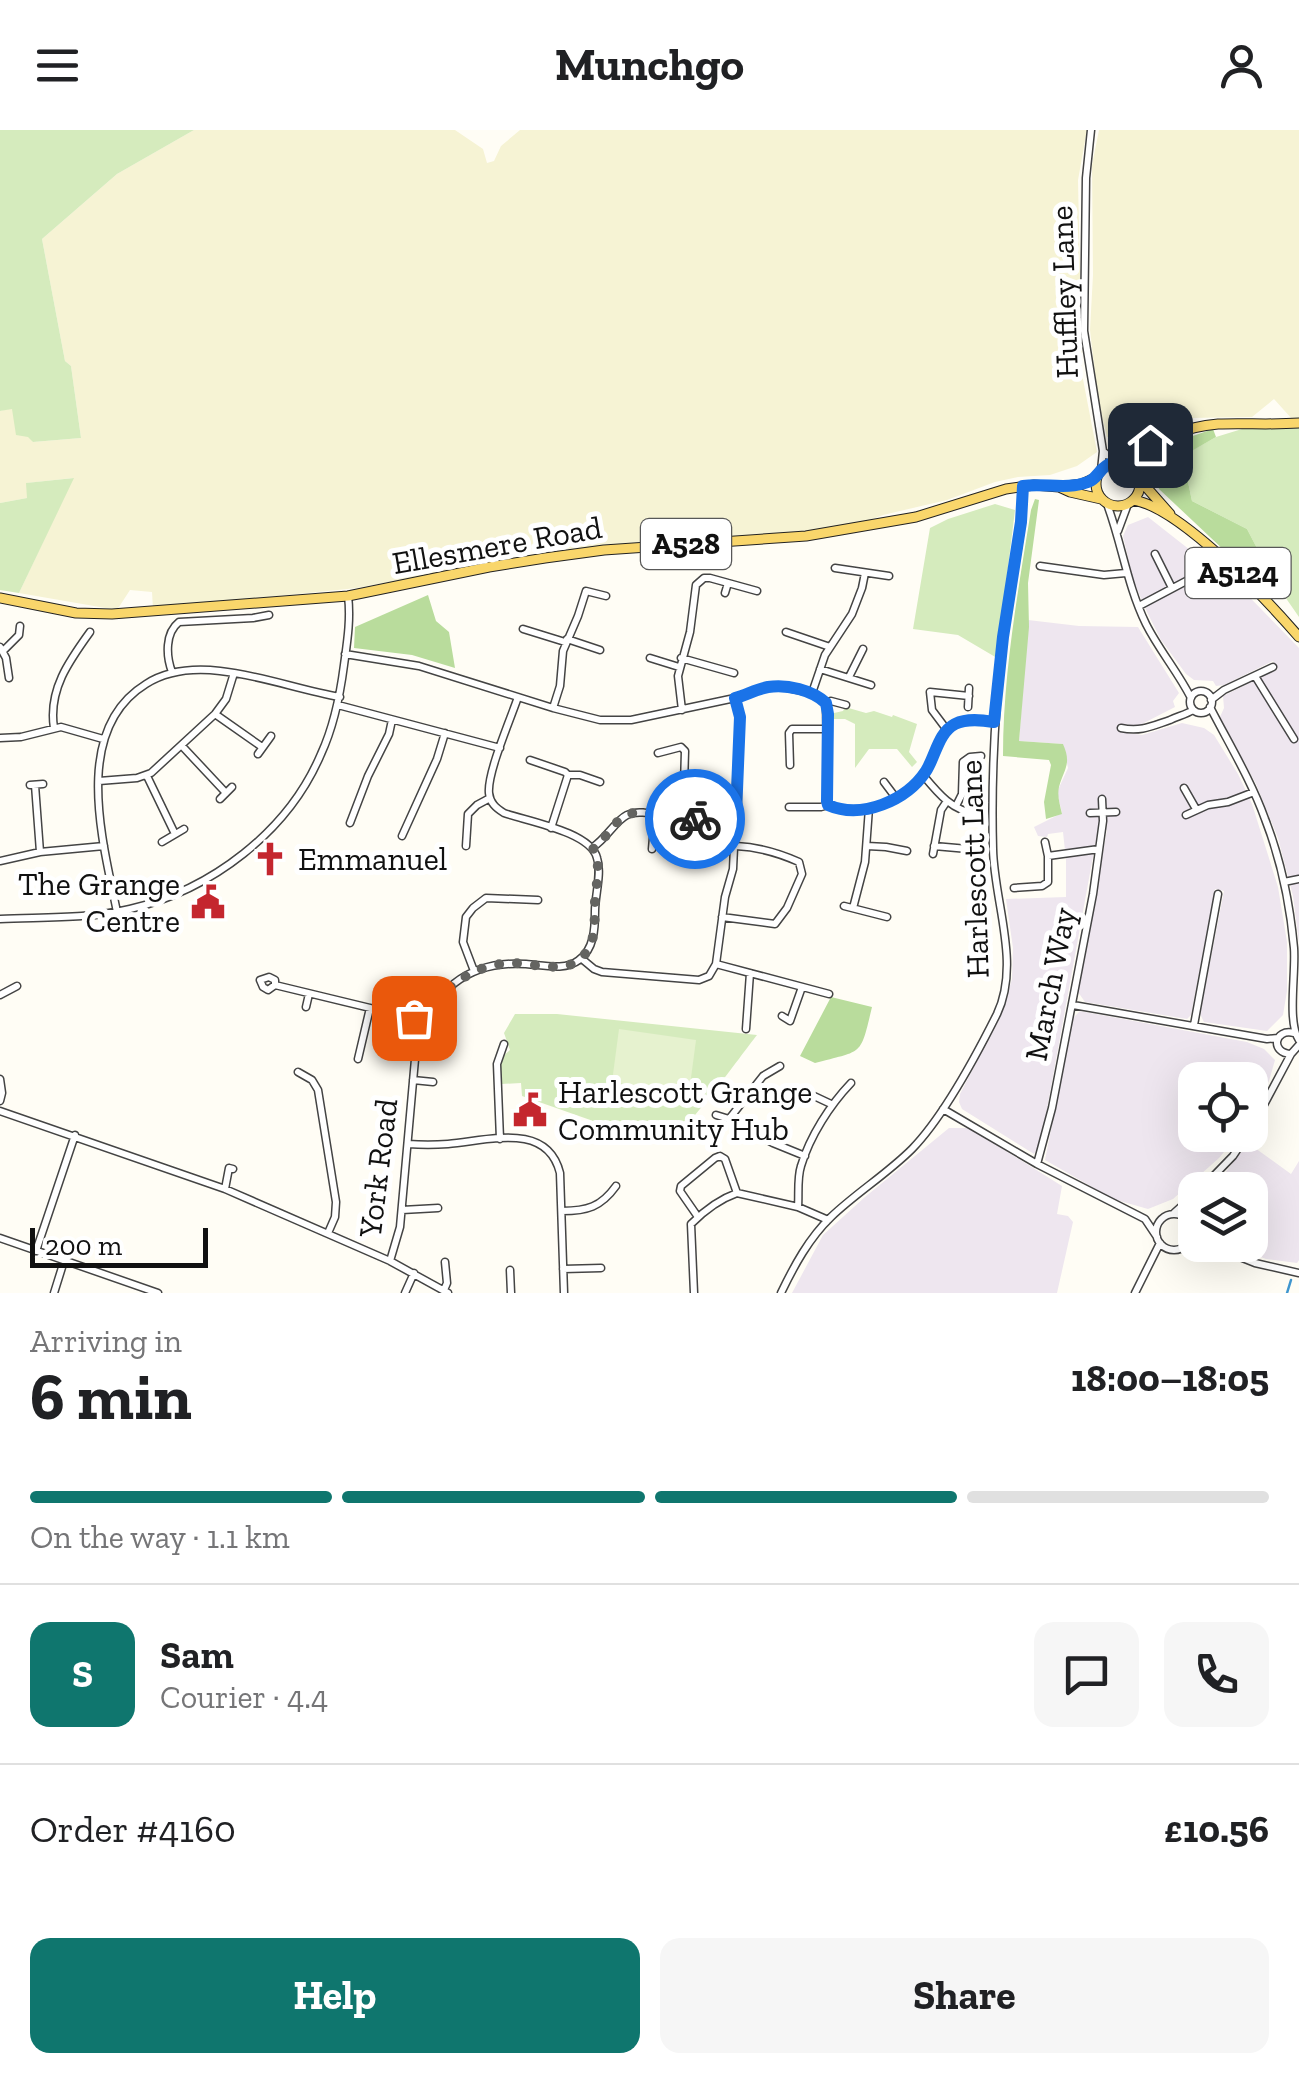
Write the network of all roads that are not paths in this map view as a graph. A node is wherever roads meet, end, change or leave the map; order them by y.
1 (1092, 130) edge
2 (1299, 423) edge
3 (1150, 445) junction
4 (1102, 451) junction
5 (1118, 462) junction
6 (1099, 474) junction
7 (1138, 477) junction
8 (1023, 486) junction
9 (1059, 487) junction
10 (1104, 502) junction
11 (1131, 502) junction
12 (1171, 516) junction
13 (1118, 532) junction
14 (1155, 554) dead end
15 (1040, 566) dead end
16 (835, 568) dead end
17 (865, 573) junction
18 (1126, 573) junction
19 (889, 576) dead end
20 (1190, 579) dead end
21 (728, 583) junction
22 (1172, 588) junction
23 (757, 591) dead end
24 (725, 593) dead end
25 (348, 596) junction
26 (606, 596) dead end
27 (0, 598) edge
28 (1139, 606) junction
29 (264, 619) dead end
30 (523, 629) dead end
31 (23, 630) dead end
32 (90, 632) dead end
33 (786, 632) dead end
34 (1299, 637) edge
35 (566, 641) junction
36 (830, 647) junction
37 (1, 649) edge
38 (862, 649) dead end
39 (600, 650) dead end
40 (345, 654) junction
41 (650, 658) dead end
42 (680, 662) junction
43 (1273, 667) dead end
44 (820, 669) junction
45 (6, 672) edge
46 (172, 672) junction
47 (234, 673) junction
48 (734, 674) dead end
49 (1254, 676) junction
50 (849, 677) junction
51 (1183, 682) junction
52 (871, 685) dead end
53 (1198, 692) junction
54 (812, 694) junction
55 (518, 697) junction
56 (735, 698) junction
57 (1210, 700) junction
58 (339, 701) junction
59 (826, 703) junction
60 (846, 705) dead end
61 (1193, 706) junction
62 (968, 707) dead end
63 (553, 708) junction
64 (682, 710) junction
65 (216, 714) junction
66 (392, 720) junction
67 (994, 722) junction
68 (1218, 726) junction
69 (54, 728) junction
70 (1121, 728) dead end
71 (827, 730) junction
72 (947, 730) junction
73 (446, 733) junction
74 (271, 736) dead end
75 (0, 738) edge
76 (104, 739) junction
77 (1294, 740) dead end
78 (182, 746) junction
79 (500, 748) junction
80 (658, 752) dead end
81 (981, 756) dead end
82 (529, 760) dead end
83 (792, 762) dead end
84 (568, 775) junction
85 (923, 775) junction
86 (146, 776) junction
87 (99, 781) junction
88 (600, 782) dead end
89 (884, 782) dead end
90 (36, 785) dead end
91 (1184, 788) dead end
92 (1254, 792) junction
93 (226, 793) dead end
94 (490, 798) junction
95 (896, 798) junction
96 (1102, 798) dead end
97 (947, 801) junction
98 (793, 805) dead end
99 (828, 805) junction
100 (956, 806) junction
101 (868, 808) junction
102 (1196, 809) junction
103 (1103, 812) junction
104 (1116, 812) dead end
105 (1090, 813) dead end
106 (736, 814) junction
107 (976, 814) dead end
108 (656, 815) junction
109 (1186, 816) dead end
110 (349, 817) dead end
111 (683, 819) junction
112 (551, 828) junction
113 (184, 830) dead end
114 (407, 831) dead end
115 (175, 834) junction
116 (162, 842) dead end
117 (1045, 842) dead end
118 (104, 846) junction
119 (466, 846) dead end
120 (736, 846) junction
121 (867, 846) junction
122 (593, 848) junction
123 (968, 848) dead end
124 (652, 849) dead end
125 (1099, 849) junction
126 (907, 851) dead end
127 (40, 852) junction
128 (1048, 856) junction
129 (0, 861) edge
130 (1299, 879) edge
131 (1284, 882) junction
132 (1014, 888) dead end
133 (1218, 894) dead end
134 (538, 900) dead end
135 (117, 912) junction
136 (722, 917) junction
137 (887, 917) dead end
138 (0, 919) edge
139 (582, 958) junction
140 (716, 964) junction
141 (474, 972) junction
142 (750, 974) junction
143 (275, 985) dead end
144 (802, 986) junction
145 (16, 987) dead end
146 (310, 994) junction
147 (829, 994) dead end
148 (0, 995) edge
149 (1073, 1005) junction
150 (306, 1007) dead end
151 (370, 1008) junction
152 (1292, 1016) junction
153 (789, 1020) dead end
154 (424, 1021) junction
155 (1194, 1025) junction
156 (746, 1029) dead end
157 (1281, 1035) junction
158 (1267, 1039) junction
159 (1293, 1046) edge
160 (505, 1049) dead end
161 (358, 1058) dead end
162 (780, 1066) dead end
163 (298, 1072) dead end
164 (0, 1080) edge
165 (413, 1080) junction
166 (433, 1082) dead end
167 (851, 1083) dead end
168 (811, 1096) dead end
169 (1268, 1099) edge
170 (0, 1100) edge
171 (831, 1104) junction
172 (942, 1109) junction
173 (0, 1111) edge
174 (716, 1115) dead end
175 (729, 1119) junction
176 (74, 1136) junction
177 (500, 1139) junction
178 (408, 1144) junction
179 (1236, 1152) edge
180 (805, 1156) junction
181 (1037, 1164) junction
182 (233, 1169) dead end
183 (1217, 1172) edge
184 (616, 1186) dead end
185 (224, 1189) junction
186 (736, 1193) junction
187 (798, 1206) junction
188 (438, 1208) dead end
189 (1178, 1208) edge
190 (402, 1210) junction
191 (562, 1212) junction
192 (1173, 1214) junction
193 (1178, 1215) edge
194 (698, 1217) junction
195 (1164, 1217) junction
196 (828, 1220) junction
197 (1144, 1220) junction
198 (328, 1233) junction
199 (0, 1238) edge
200 (1159, 1240) junction
201 (1176, 1250) joint
202 (36, 1251) junction
203 (1152, 1260) junction
204 (64, 1261) junction
205 (390, 1261) junction
206 (446, 1262) dead end
207 (1256, 1262) edge
208 (601, 1268) dead end
209 (564, 1269) junction
210 (510, 1270) dead end
211 (1299, 1273) edge
212 (414, 1274) junction
213 (446, 1292) edge
214 (784, 1292) edge
215 (54, 1293) edge
216 (158, 1293) edge
217 (404, 1293) edge
218 (511, 1293) edge
219 (564, 1293) edge
220 (694, 1293) edge
221 (1135, 1293) edge

1 - 4 street, Huffley Lane
2 - 3 main road
3 - 5 main road
3 - 7 main road
4 - 5 street
4 - 6 street, Huffley Lane
5 - 6 main road
5 - 7 main road
6 - 9 main road, Ellesmere Road / A528
6 - 10 main road
7 - 11 main road
7 - 12 main road, A5124
8 - 9 main road, Ellesmere Road / A528
8 - 25 main road, Ellesmere Road / A528
8 - 67 street, Harlescott Lane
9 - 10 main road, Ellesmere Road / A528
10 - 11 main road
10 - 13 street
11 - 12 main road, A5124
11 - 13 street
12 - 34 main road, A5124
13 - 18 street
14 - 22 street
15 - 18 street
16 - 17 street
17 - 19 street
17 - 36 street
18 - 28 street
20 - 22 street
21 - 23 street
21 - 24 street
21 - 42 street
22 - 28 street
25 - 27 main road, Ellesmere Road / A528
25 - 40 street
26 - 35 street
28 - 51 street
29 - 46 street
30 - 35 street
31 - 37 street
32 - 69 street
33 - 36 street
35 - 39 street
35 - 63 street
36 - 44 street
37 - 45 street
38 - 50 street
40 - 55 street
40 - 58 street
41 - 42 street
42 - 48 street
42 - 64 street
43 - 49 street
44 - 50 street
44 - 54 street
46 - 47 street
46 - 76 street
47 - 58 street
47 - 65 street
49 - 57 street
49 - 77 street
50 - 52 street
51 - 53 street
51 - 61 street
53 - 57 street
53 - 61 street
54 - 56 street
54 - 59 street
55 - 63 street
55 - 79 street
56 - 64 street
56 - 106 street
57 - 61 street
57 - 68 street
58 - 66 street
58 - 135 street
59 - 60 street
59 - 71 street
61 - 68 street
61 - 70 street
62 - 72 street
63 - 64 street
65 - 74 street
65 - 78 street
66 - 73 street
66 - 110 street
67 - 72 street
67 - 172 street, Harlescott Lane
68 - 92 street
69 - 75 street
69 - 76 street
71 - 83 street
71 - 99 street
72 - 85 street
73 - 79 street
73 - 114 street
76 - 87 street
78 - 86 street
78 - 93 street
79 - 94 street
80 - 111 street
81 - 100 street
82 - 84 street
84 - 88 street
84 - 112 street
85 - 95 street
85 - 97 street
86 - 87 street
86 - 115 street
87 - 118 street
89 - 95 street
90 - 127 street
91 - 102 street
92 - 102 street
92 - 131 street
94 - 112 street
94 - 119 street
95 - 101 street
96 - 103 street, March Way
97 - 100 street
97 - 123 street
98 - 99 street
99 - 101 street
100 - 107 street
101 - 121 street
102 - 109 street
103 - 104 street
103 - 105 street
103 - 125 street, March Way
106 - 111 street
106 - 120 street
108 - 111 street
108 - 122 street
108 - 124 street
112 - 122 street
113 - 115 street
115 - 116 street
117 - 128 street
118 - 127 street
118 - 135 street
120 - 136 street
120 - 136 street
121 - 126 street
121 - 137 street
122 - 139 street
125 - 128 street
125 - 149 street, March Way
127 - 129 street
128 - 132 street, March Way
130 - 131 street
131 - 152 street
133 - 155 street
134 - 141 street
135 - 138 street
136 - 140 street
139 - 140 street
139 - 141 street
140 - 142 street
141 - 154 street, York Road
142 - 144 street
142 - 156 street
143 - 146 street
144 - 147 street
144 - 153 street
145 - 148 street
146 - 150 street
146 - 151 street
149 - 155 street
149 - 181 street, March Way
151 - 154 street
151 - 161 street
152 - 157 street
152 - 159 street
154 - 165 street, York Road
155 - 158 street
157 - 158 street
157 - 159 street
157 - 159 street
158 - 159 street
159 - 169 street
160 - 177 street
162 - 175 street
163 - 198 street
164 - 170 street
165 - 166 street, York Road
165 - 178 street, York Road
167 - 171 street
168 - 171 street
171 - 180 street
172 - 181 street
172 - 196 street, Harlescott Lane
173 - 176 street
174 - 175 street
175 - 180 street
176 - 185 street
176 - 202 street
177 - 178 street
177 - 191 street
178 - 190 street, York Road
179 - 183 street
180 - 187 street
181 - 197 street
182 - 185 street
184 - 191 street
185 - 198 street
186 - 187 street
186 - 194 street
186 - 194 street
187 - 196 street
188 - 190 street
189 - 192 street
190 - 205 street, York Road
191 - 209 street
192 - 193 street
192 - 195 street
194 - 220 street
195 - 197 street
195 - 200 street
196 - 214 street, Harlescott Lane
197 - 200 street
198 - 205 street
199 - 202 street
200 - 201 street
200 - 203 street
201 - 203 street
202 - 204 street
203 - 221 street
204 - 215 street
204 - 216 street
205 - 212 street
206 - 213 street
207 - 211 street
208 - 209 street
209 - 219 street
210 - 218 street
212 - 213 street
212 - 217 street

